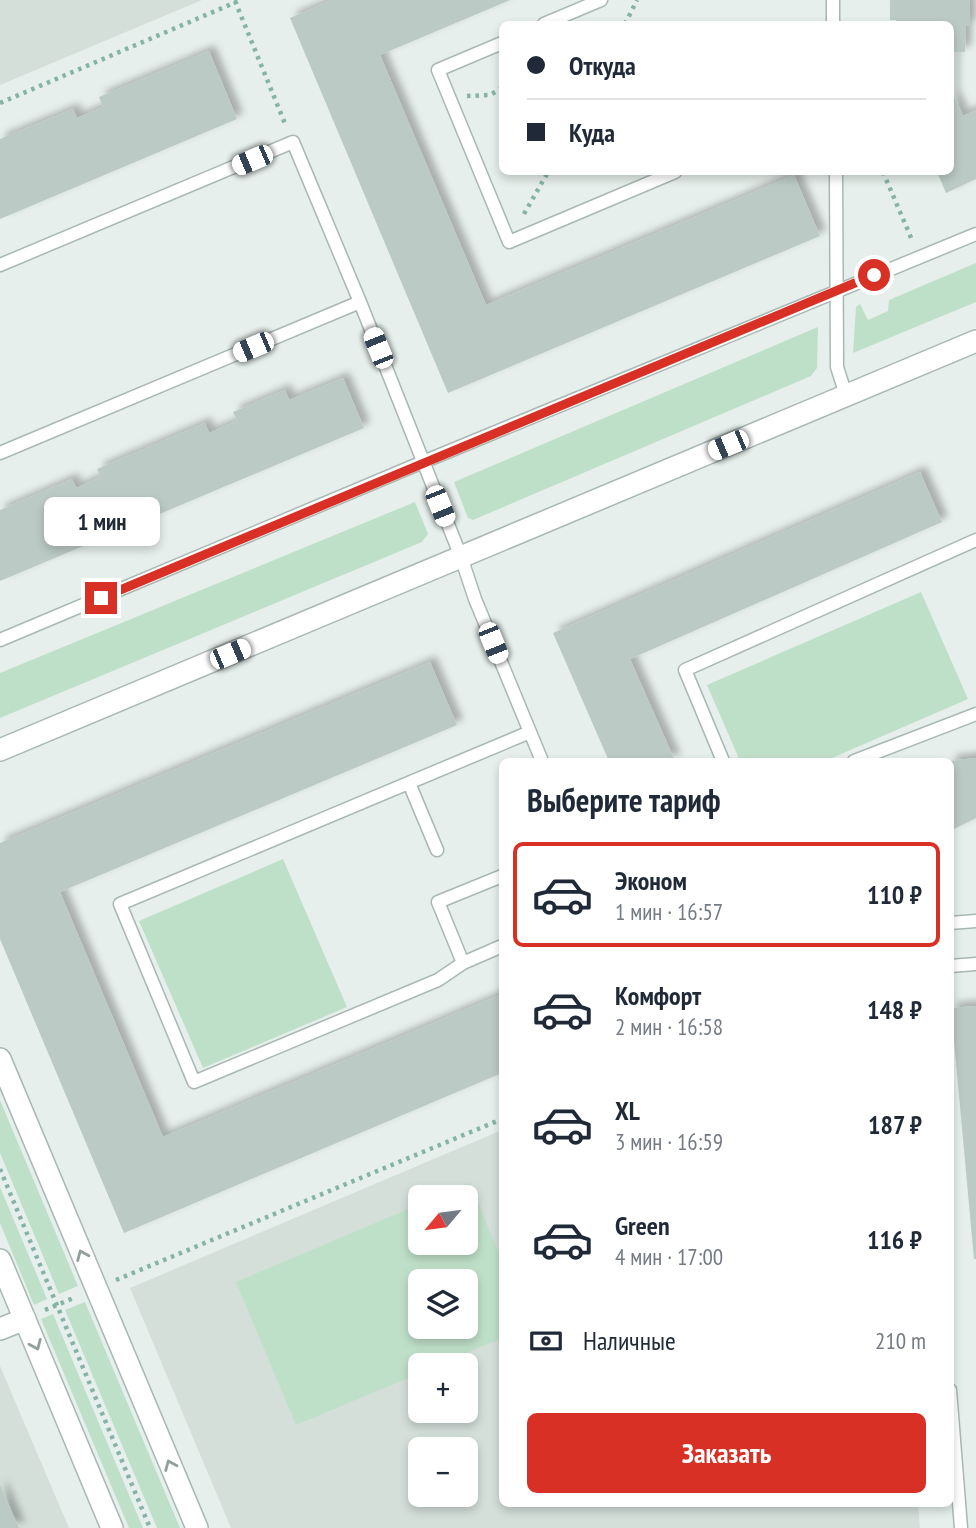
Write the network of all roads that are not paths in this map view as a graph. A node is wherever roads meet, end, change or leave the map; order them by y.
1 (601, 0) edge
2 (833, 0) edge
3 (551, 21) edge
4 (833, 21) edge
5 (499, 44) edge
6 (668, 175) edge
7 (836, 175) edge
8 (976, 234) edge
9 (0, 265) edge
10 (838, 290) junction
11 (360, 302) junction
12 (974, 348) edge
13 (846, 395) junction
14 (0, 453) edge
15 (423, 462) junction
16 (976, 540) edge
17 (461, 557) junction
18 (0, 640) edge
19 (976, 714) edge
20 (530, 732) junction
21 (0, 750) edge
22 (541, 758) edge
23 (722, 758) edge
24 (862, 758) edge
25 (409, 783) junction
26 (437, 850) dead end
27 (499, 877) edge
28 (976, 921) edge
29 (954, 923) edge
30 (499, 947) edge
31 (463, 963) junction
32 (976, 964) edge
33 (954, 966) edge
34 (0, 1059) edge
35 (0, 1260) edge
36 (25, 1319) junction
37 (0, 1329) edge
38 (954, 1440) edge
39 (112, 1528) edge
40 (197, 1528) edge
41 (961, 1528) edge

1 - 3 lane
2 - 4 lane
5 - 6 lane
7 - 10 lane
8 - 10 lane
9 - 11 lane
10 - 13 lane
10 - 15 lane
11 - 14 lane
11 - 15 lane
12 - 13 street
13 - 17 street
15 - 17 lane
15 - 18 lane
16 - 23 lane
17 - 20 lane
17 - 21 street
19 - 24 lane
20 - 22 lane
20 - 25 lane
25 - 26 lane
25 - 31 lane
27 - 31 lane
28 - 29 lane
30 - 31 lane
32 - 33 lane
40 -> 34 street
35 - 36 street
36 - 37 street
36 -> 39 street
38 - 41 lane

